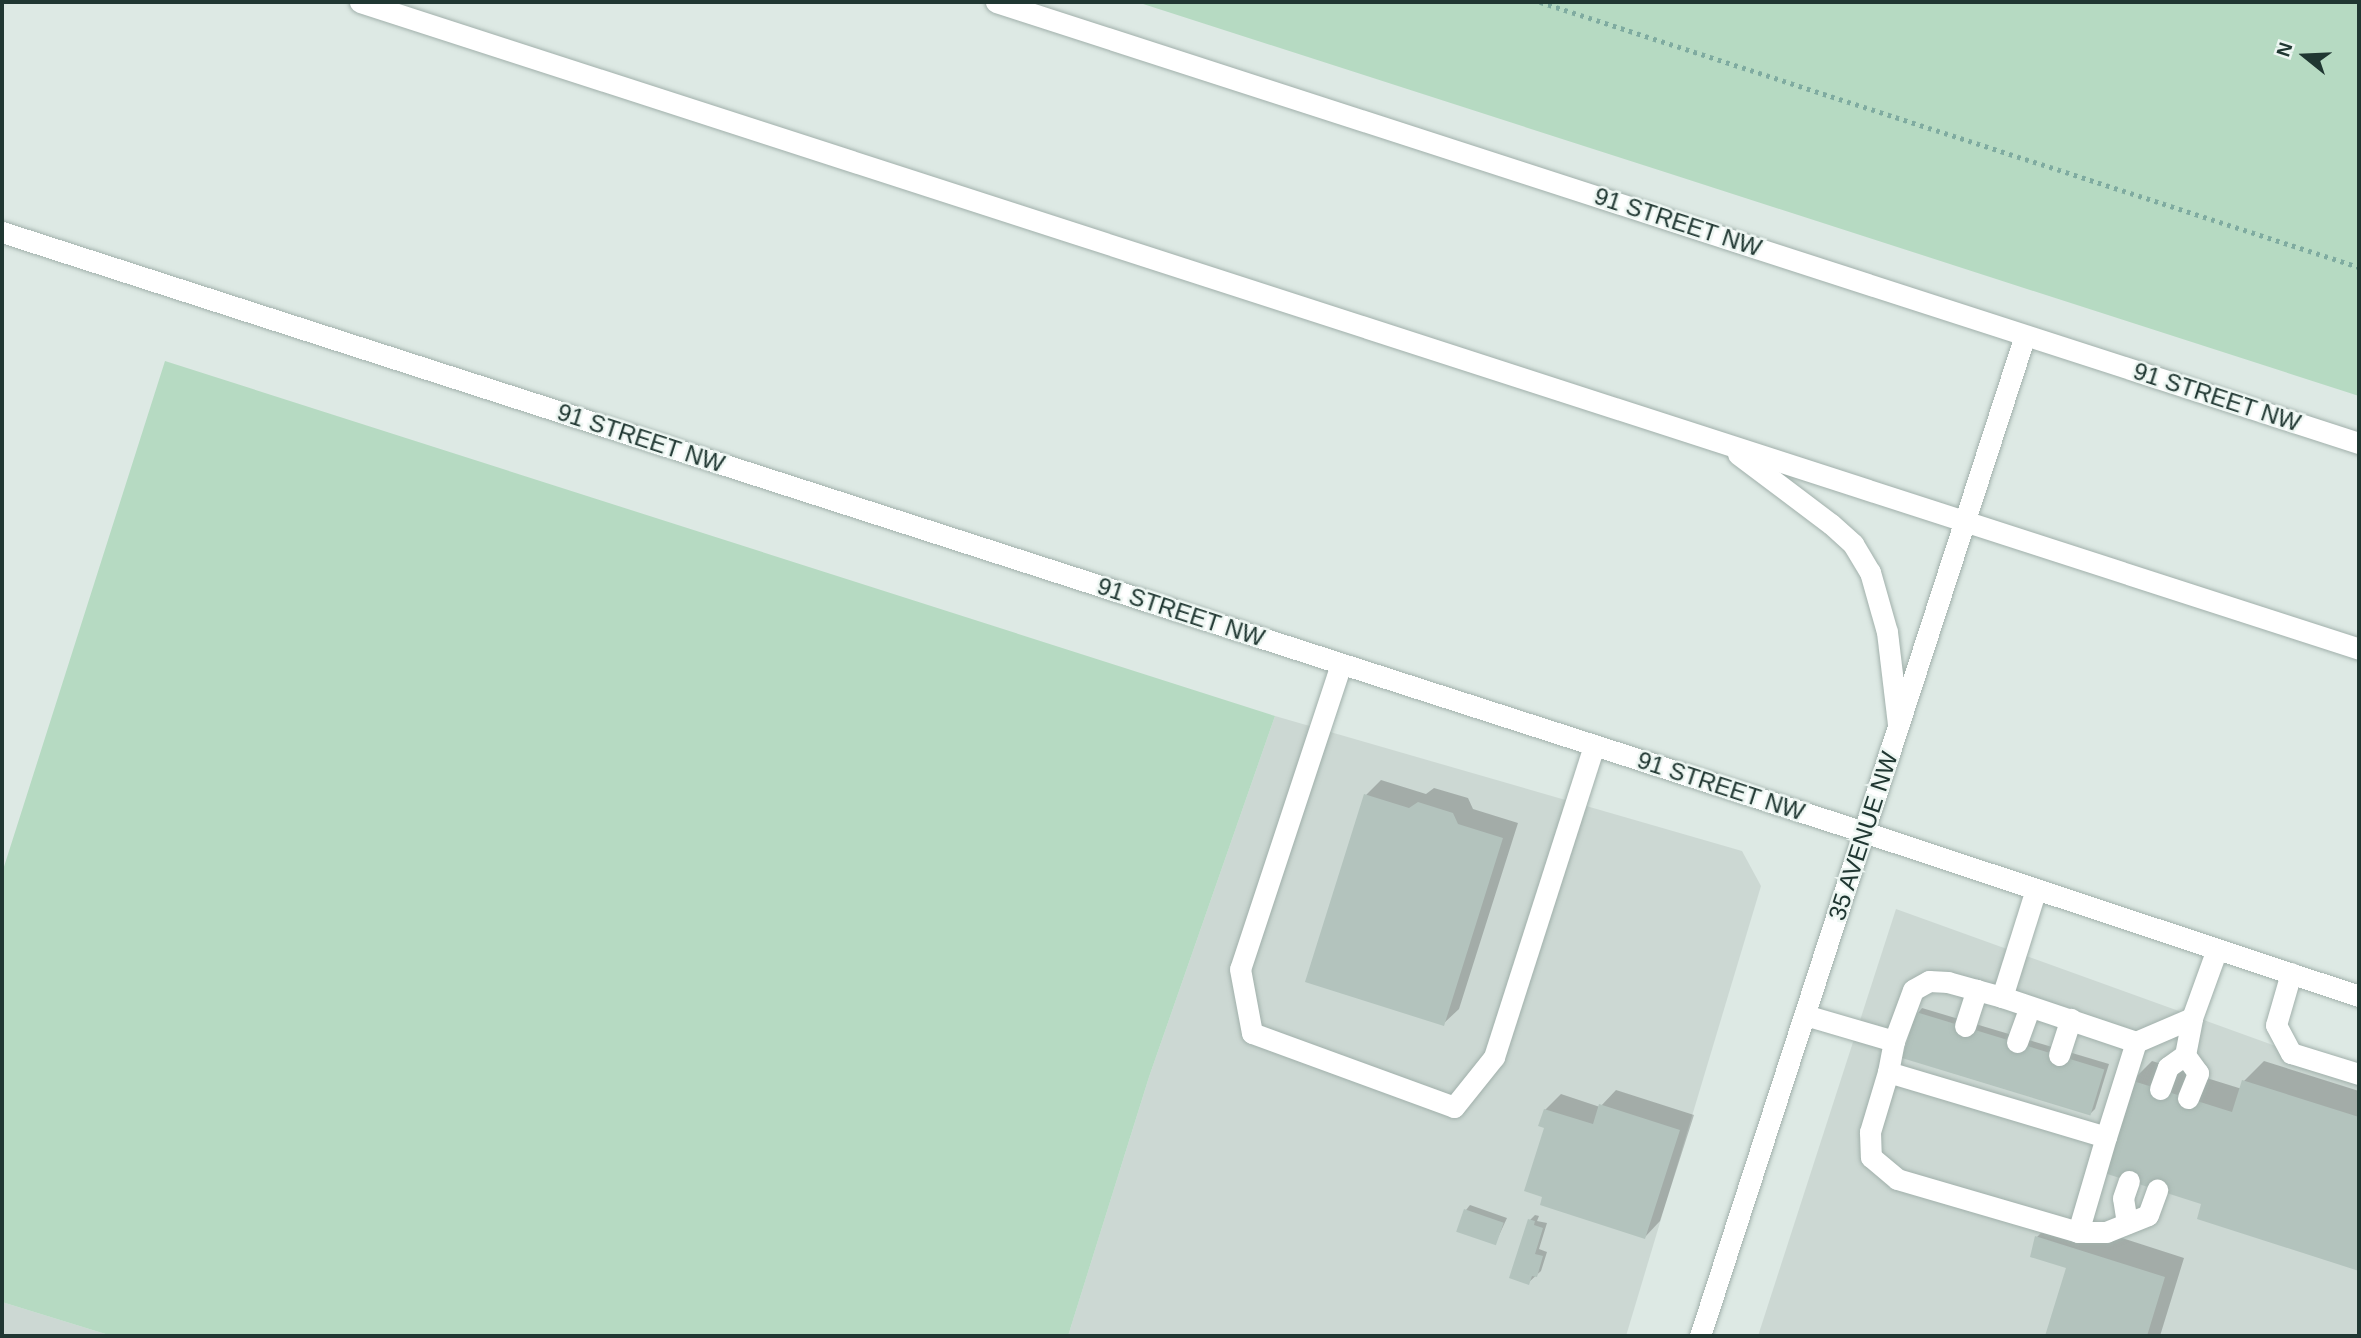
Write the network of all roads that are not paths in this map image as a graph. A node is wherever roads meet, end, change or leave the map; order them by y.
1 (360, 2) edge
2 (996, 2) edge
3 (2, 232) edge
4 (2025, 335) junction
5 (1722, 442) junction
6 (2359, 443) edge
7 (1964, 521) junction
8 (2359, 649) edge
9 (1341, 664) junction
10 (1898, 724) junction
11 (1594, 746) junction
12 (1864, 832) junction
13 (2036, 889) junction
14 (2217, 949) junction
15 (2291, 973) junction
16 (1977, 990) junction
17 (2359, 996) edge
18 (2002, 997) junction
19 (2030, 1007) junction
20 (1805, 1015) junction
21 (2192, 1017) junction
22 (2071, 1019) junction
23 (1965, 1026) dead end
24 (1894, 1041) junction
25 (2017, 1042) dead end
26 (2136, 1042) junction
27 (2059, 1055) dead end
28 (2185, 1055) junction
29 (1888, 1072) junction
30 (2359, 1074) edge
31 (2160, 1089) dead end
32 (2188, 1098) dead end
33 (2106, 1137) junction
34 (2129, 1181) dead end
35 (2157, 1190) dead end
36 (2127, 1223) junction
37 (2078, 1232) junction
38 (1700, 1336) edge

1 - 5 main road
2 - 4 main road, 91 STREET NW
3 - 9 main road, 91 STREET NW
4 - 6 main road, 91 STREET NW
4 - 7 main road, 35 AVENUE NW
5 - 7 main road
5 - 10 main road
7 - 8 main road
7 - 10 main road, 35 AVENUE NW
9 - 11 main road, 91 STREET NW
9 - 11 main road
10 - 12 main road, 35 AVENUE NW
11 - 12 main road, 91 STREET NW
12 - 13 main road, 91 STREET NW
12 - 20 main road, 35 AVENUE NW
13 - 14 main road, 91 STREET NW
13 - 18 main road
14 - 15 main road, 91 STREET NW
14 - 21 main road
15 - 17 main road, 91 STREET NW
15 - 30 main road
16 - 18 main road
16 - 23 main road
16 - 24 main road
18 - 19 main road
19 - 22 main road
19 - 25 main road
20 - 24 main road
20 - 38 main road, 35 AVENUE NW
21 - 26 main road
21 - 28 main road
22 - 26 main road
22 - 27 main road
24 - 29 main road
26 - 33 main road
28 - 31 main road
28 - 32 main road
29 - 33 main road
29 - 37 main road
33 - 37 main road
34 - 36 main road
35 - 36 main road
36 - 37 main road

